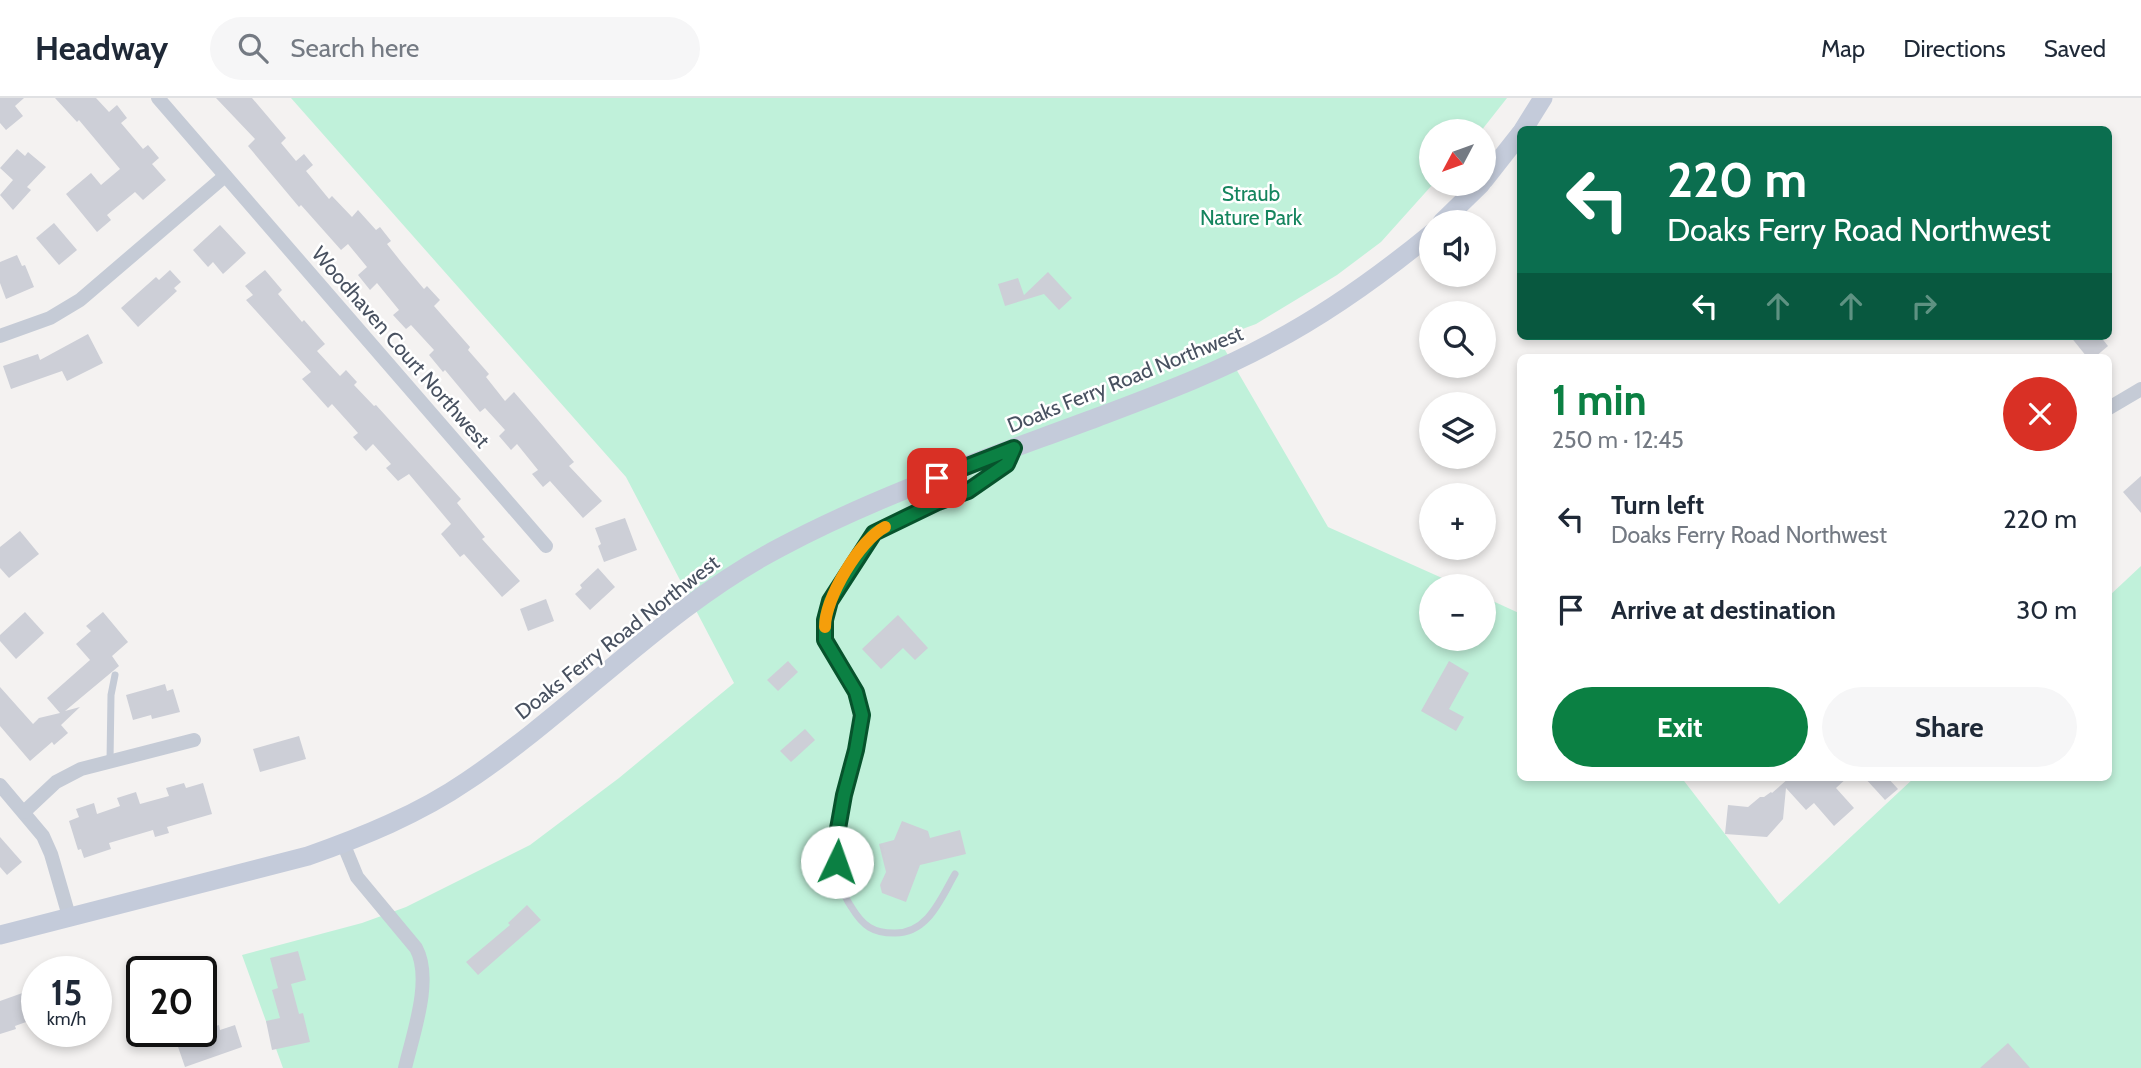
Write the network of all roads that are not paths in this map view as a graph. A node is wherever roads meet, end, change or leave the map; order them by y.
1 (158, 98) edge
2 (1543, 98) edge
3 (1525, 126) edge
4 (1517, 137) edge
5 (1496, 164) edge
6 (225, 176) junction
7 (1468, 196) edge
8 (1455, 210) edge
9 (1419, 243) edge
10 (0, 336) edge
11 (2141, 389) edge
12 (2112, 406) edge
13 (1014, 448) junction
14 (546, 546) dead end
15 (115, 676) dead end
16 (194, 740) dead end
17 (110, 761) junction
18 (0, 785) edge
19 (24, 812) junction
20 (343, 844) junction
21 (955, 874) dead end
22 (69, 916) junction
23 (0, 935) edge
24 (405, 1068) edge

1 - 6 street, Woodhaven Court Northwest
2 - 3 main road
4 - 5 main road
6 - 10 street
6 - 14 street, Woodhaven Court Northwest
7 - 8 main road
9 - 13 main road, Doaks Ferry Road Northwest
11 - 12 street
13 - 20 main road, Doaks Ferry Road Northwest
13 - 21 lane
15 - 17 lane
16 - 17 street
17 - 19 street
18 - 19 street
19 - 22 street
20 - 22 main road, Doaks Ferry Road Northwest
20 - 24 street
22 - 23 main road, Doaks Ferry Road Northwest

